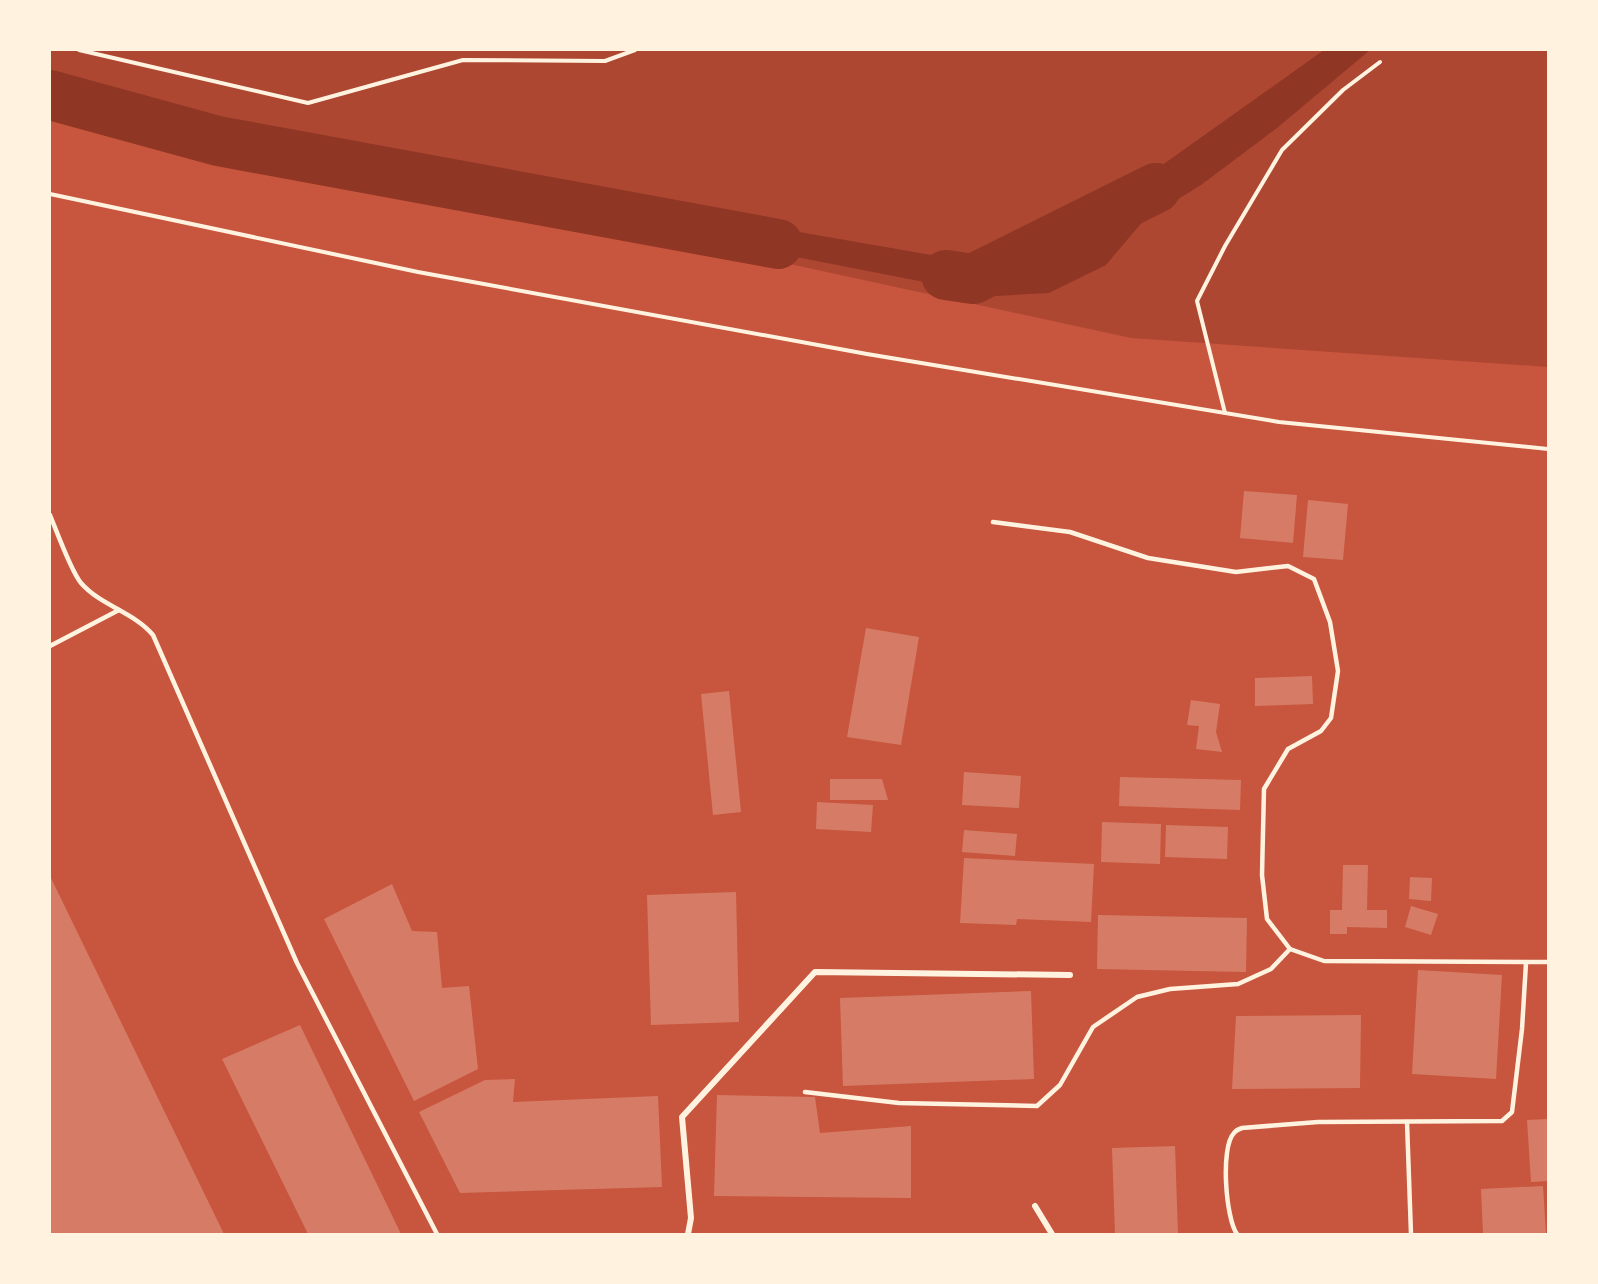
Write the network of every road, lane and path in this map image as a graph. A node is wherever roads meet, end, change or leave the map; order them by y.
1 (78, 50) edge
2 (635, 50) edge
3 (1380, 62) dead end
4 (50, 194) edge
5 (1225, 413) junction
6 (1548, 448) edge
7 (50, 515) edge
8 (993, 522) dead end
9 (119, 610) junction
10 (50, 646) edge
11 (1290, 949) junction
12 (1526, 963) junction
13 (1548, 963) edge
14 (1070, 975) dead end
15 (805, 1092) dead end
16 (1407, 1122) junction
17 (1035, 1206) dead end
18 (437, 1234) edge
19 (688, 1234) edge
20 (1052, 1234) edge
21 (1237, 1234) edge
22 (1411, 1234) edge

1 - 2 path
3 - 5 path
4 - 5 path
5 - 6 path
7 - 9 lane
8 - 11 lane
9 - 10 lane
9 - 18 lane
11 - 12 lane
11 - 15 lane
12 - 13 lane
12 - 16 lane
14 - 19 street
16 - 21 lane
16 - 22 lane
17 - 20 street

